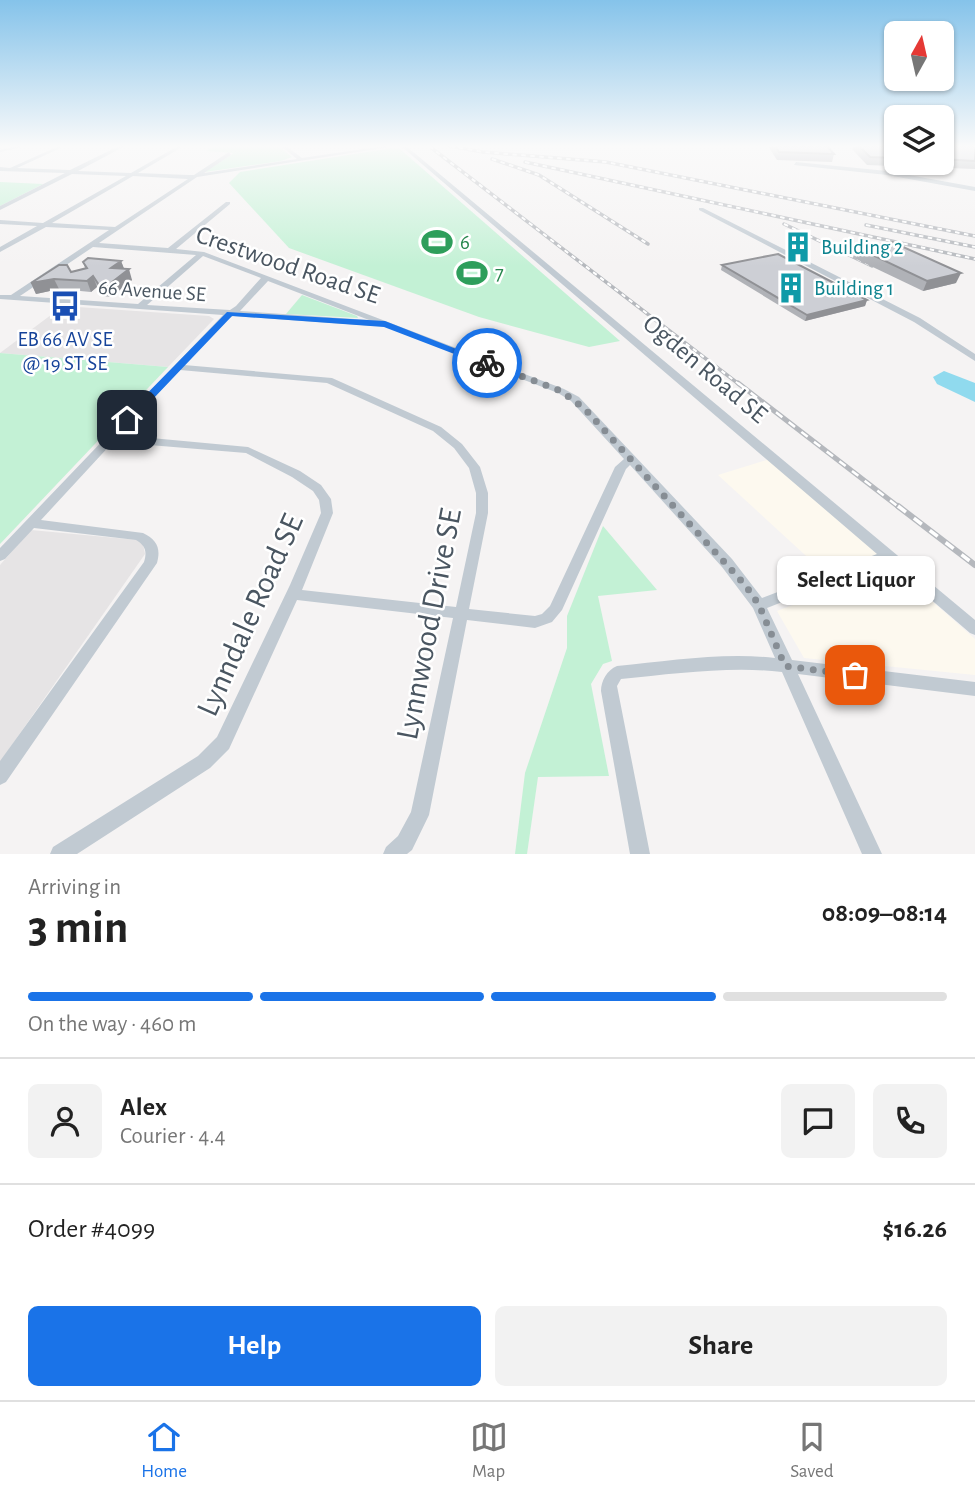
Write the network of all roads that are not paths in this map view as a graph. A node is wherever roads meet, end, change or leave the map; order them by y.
1 (44, 186) edge
2 (113, 186) edge
3 (182, 186) edge
4 (450, 186) edge
5 (228, 204) dead end
6 (0, 208) edge
7 (701, 209) dead end
8 (0, 222) edge
9 (45, 225) junction
10 (118, 229) junction
11 (93, 245) junction
12 (0, 250) edge
13 (170, 250) junction
14 (202, 253) junction
15 (266, 278) junction
16 (0, 298) edge
17 (12, 298) junction
18 (139, 307) junction
19 (230, 314) junction
20 (385, 324) junction
21 (975, 358) edge
22 (177, 367) junction
23 (111, 438) junction
24 (631, 459) junction
25 (30, 523) junction
26 (889, 555) junction
27 (0, 556) edge
28 (293, 594) junction
29 (759, 605) junction
30 (461, 614) junction
31 (975, 629) edge
32 (785, 666) junction
33 (975, 689) edge
34 (0, 776) edge
35 (60, 854) edge
36 (393, 854) edge
37 (640, 854) edge
38 (872, 854) edge

1 - 6 street
2 - 9 street
3 - 10 street
4 - 26 street, Ogden Road SE
5 - 13 street
7 - 21 street
8 - 9 street
9 - 10 street
9 - 12 street
10 - 11 street
11 - 13 street, Crestwood Road SE
11 - 17 street
13 - 14 street, Crestwood Road SE
14 - 15 street, Crestwood Road SE
14 - 18 street
15 - 19 street
15 - 20 street, Crestwood Road SE
16 - 17 street, 66 Avenue SE
17 - 18 street, 66 Avenue SE
18 - 19 street, 66 Avenue SE
19 - 20 street, 66 Avenue SE
19 - 22 street
20 - 24 street, Crestwood Road SE
22 - 23 street
22 - 30 street, Lynnwood Drive SE
23 - 25 street
23 - 28 street, Lynndale Road SE
24 - 29 street, Crestwood Road SE
24 - 30 street
25 - 27 street
25 - 34 street
26 - 29 street
26 - 31 street, Ogden Road SE
28 - 30 street
28 - 35 street, Lynndale Road SE
29 - 32 street, Crestwood Road SE
30 - 36 street, Lynnwood Drive SE
32 - 33 street
32 - 37 street
32 - 38 street, Crestwood Road SE

